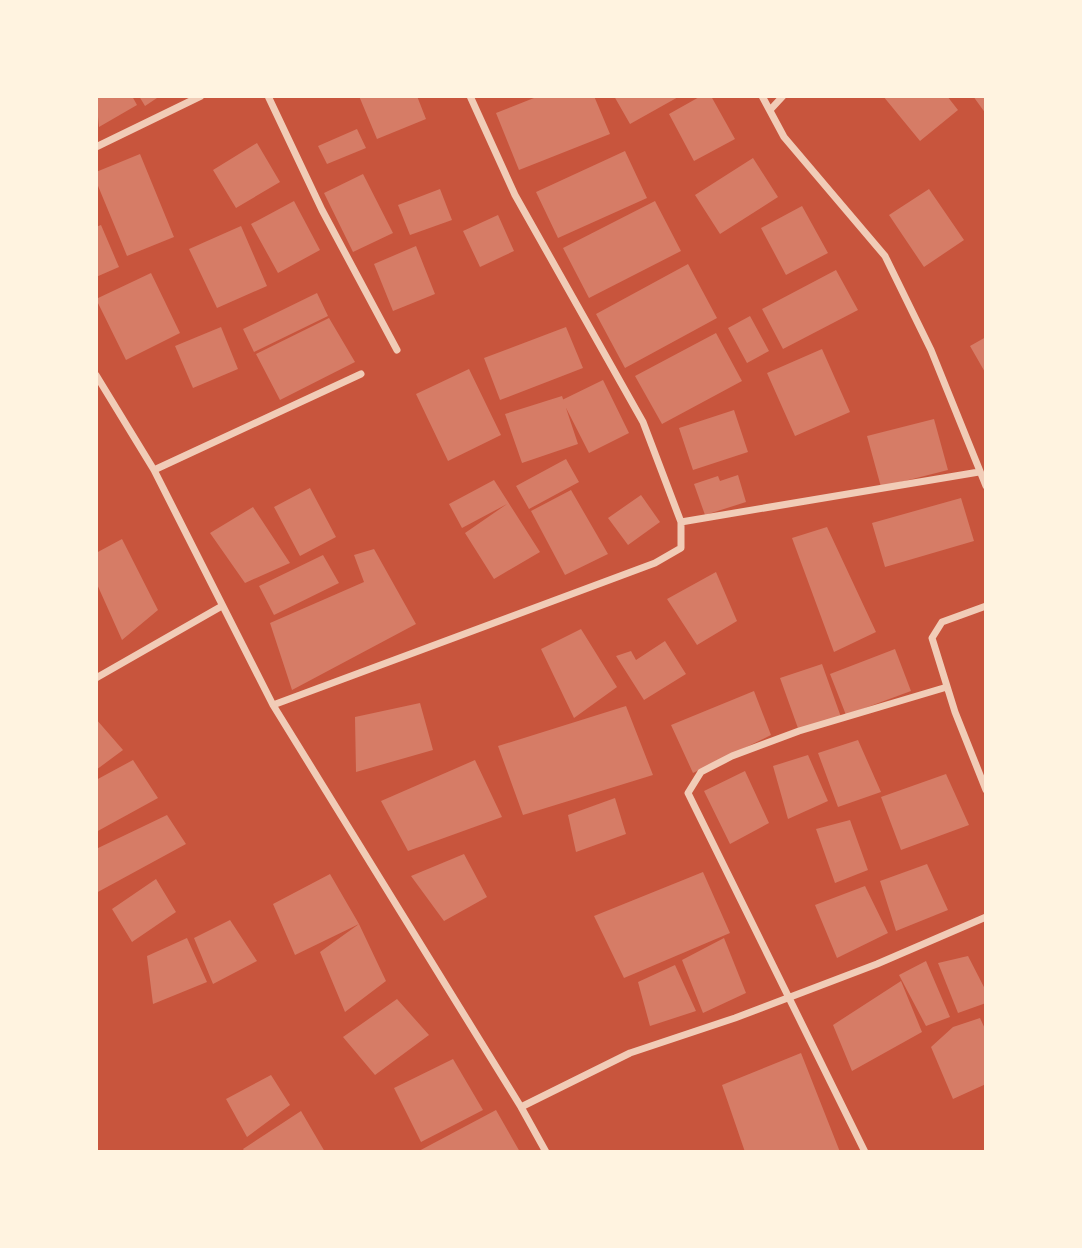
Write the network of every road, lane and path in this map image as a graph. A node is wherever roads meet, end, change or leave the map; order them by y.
1 (201, 96) edge
2 (268, 96) edge
3 (470, 96) edge
4 (762, 96) edge
5 (783, 96) edge
6 (771, 109) junction
7 (96, 147) edge
8 (397, 350) dead end
9 (361, 374) dead end
10 (96, 375) edge
11 (154, 470) junction
12 (979, 472) junction
13 (986, 486) edge
14 (681, 522) junction
15 (222, 606) junction
16 (986, 606) edge
17 (96, 678) edge
18 (947, 687) junction
19 (273, 705) junction
20 (986, 790) edge
21 (986, 917) edge
22 (789, 996) junction
23 (521, 1107) junction
24 (546, 1152) edge
25 (865, 1152) edge

1 - 7 street
2 - 8 street
3 - 14 street
4 - 6 street
5 - 6 street
6 - 12 street
9 - 11 street
10 - 11 street
11 - 15 street
12 - 13 street
12 - 14 street
14 - 19 street
15 - 17 street
15 - 19 street
16 - 18 street
18 - 20 street
18 - 22 street
19 - 23 street
21 - 22 street
22 - 23 street
22 - 25 street
23 - 24 street

